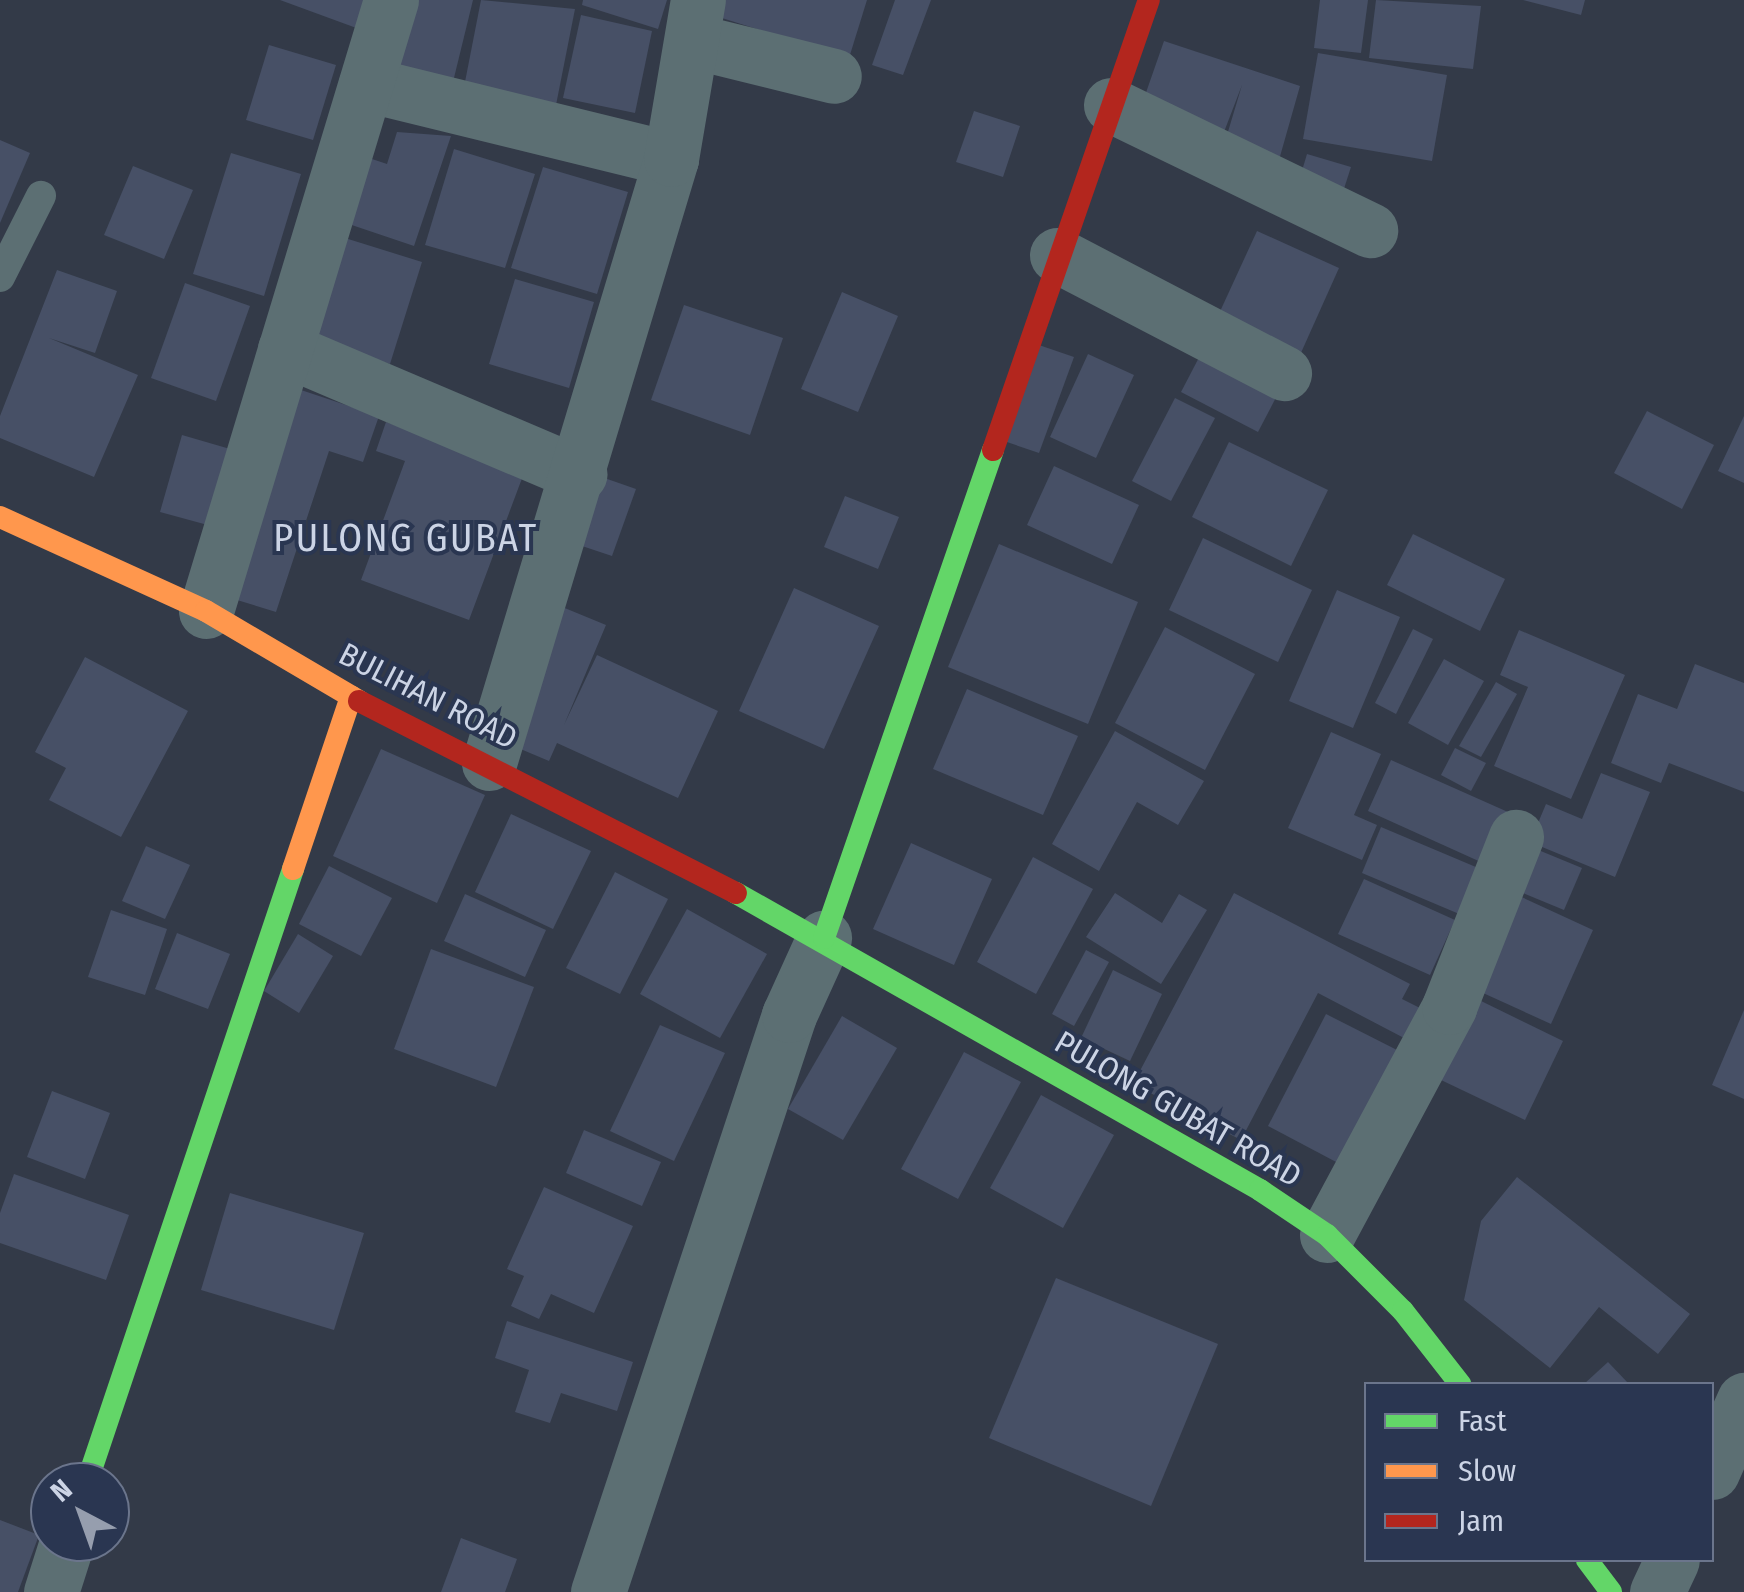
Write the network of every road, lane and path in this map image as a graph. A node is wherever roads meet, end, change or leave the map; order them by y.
1 (391, 0) edge
2 (1149, 0) edge
3 (696, 20) edge
4 (834, 76) dead end
5 (366, 84) junction
6 (1111, 105) junction
7 (671, 158) junction
8 (41, 196) dead end
9 (1370, 230) dead end
10 (1057, 255) junction
11 (0, 277) edge
12 (285, 350) junction
13 (1284, 372) dead end
14 (580, 474) junction
15 (0, 517) edge
16 (206, 611) junction
17 (351, 696) junction
18 (489, 762) junction
19 (1516, 838) dead end
20 (824, 938) junction
21 (1327, 1235) junction
22 (1458, 1382) edge
23 (1744, 1400) edge
24 (95, 1462) edge
25 (1714, 1468) edge
26 (60, 1562) edge
27 (1588, 1562) edge
28 (1671, 1562) edge
29 (50, 1592) edge
30 (598, 1592) edge
31 (1611, 1592) edge
32 (1658, 1592) edge

1 - 5 street
2 - 6 street
3 - 4 street
3 - 7 street
5 - 7 street
5 - 12 street
6 - 9 street
6 - 10 street
7 - 14 street
8 - 11 lane
10 - 13 street
10 - 20 street
12 - 14 street
12 - 16 street
14 - 18 street
15 - 16 street, BULIHAN ROAD
16 - 17 street, BULIHAN ROAD
17 - 18 street, BULIHAN ROAD
17 - 24 street
18 - 20 street, BULIHAN ROAD
19 - 21 street
20 - 21 street, PULONG GUBAT ROAD
20 - 30 street
21 - 22 street, PULONG GUBAT ROAD
23 - 25 street
26 - 29 street
27 - 31 street
28 - 32 street

